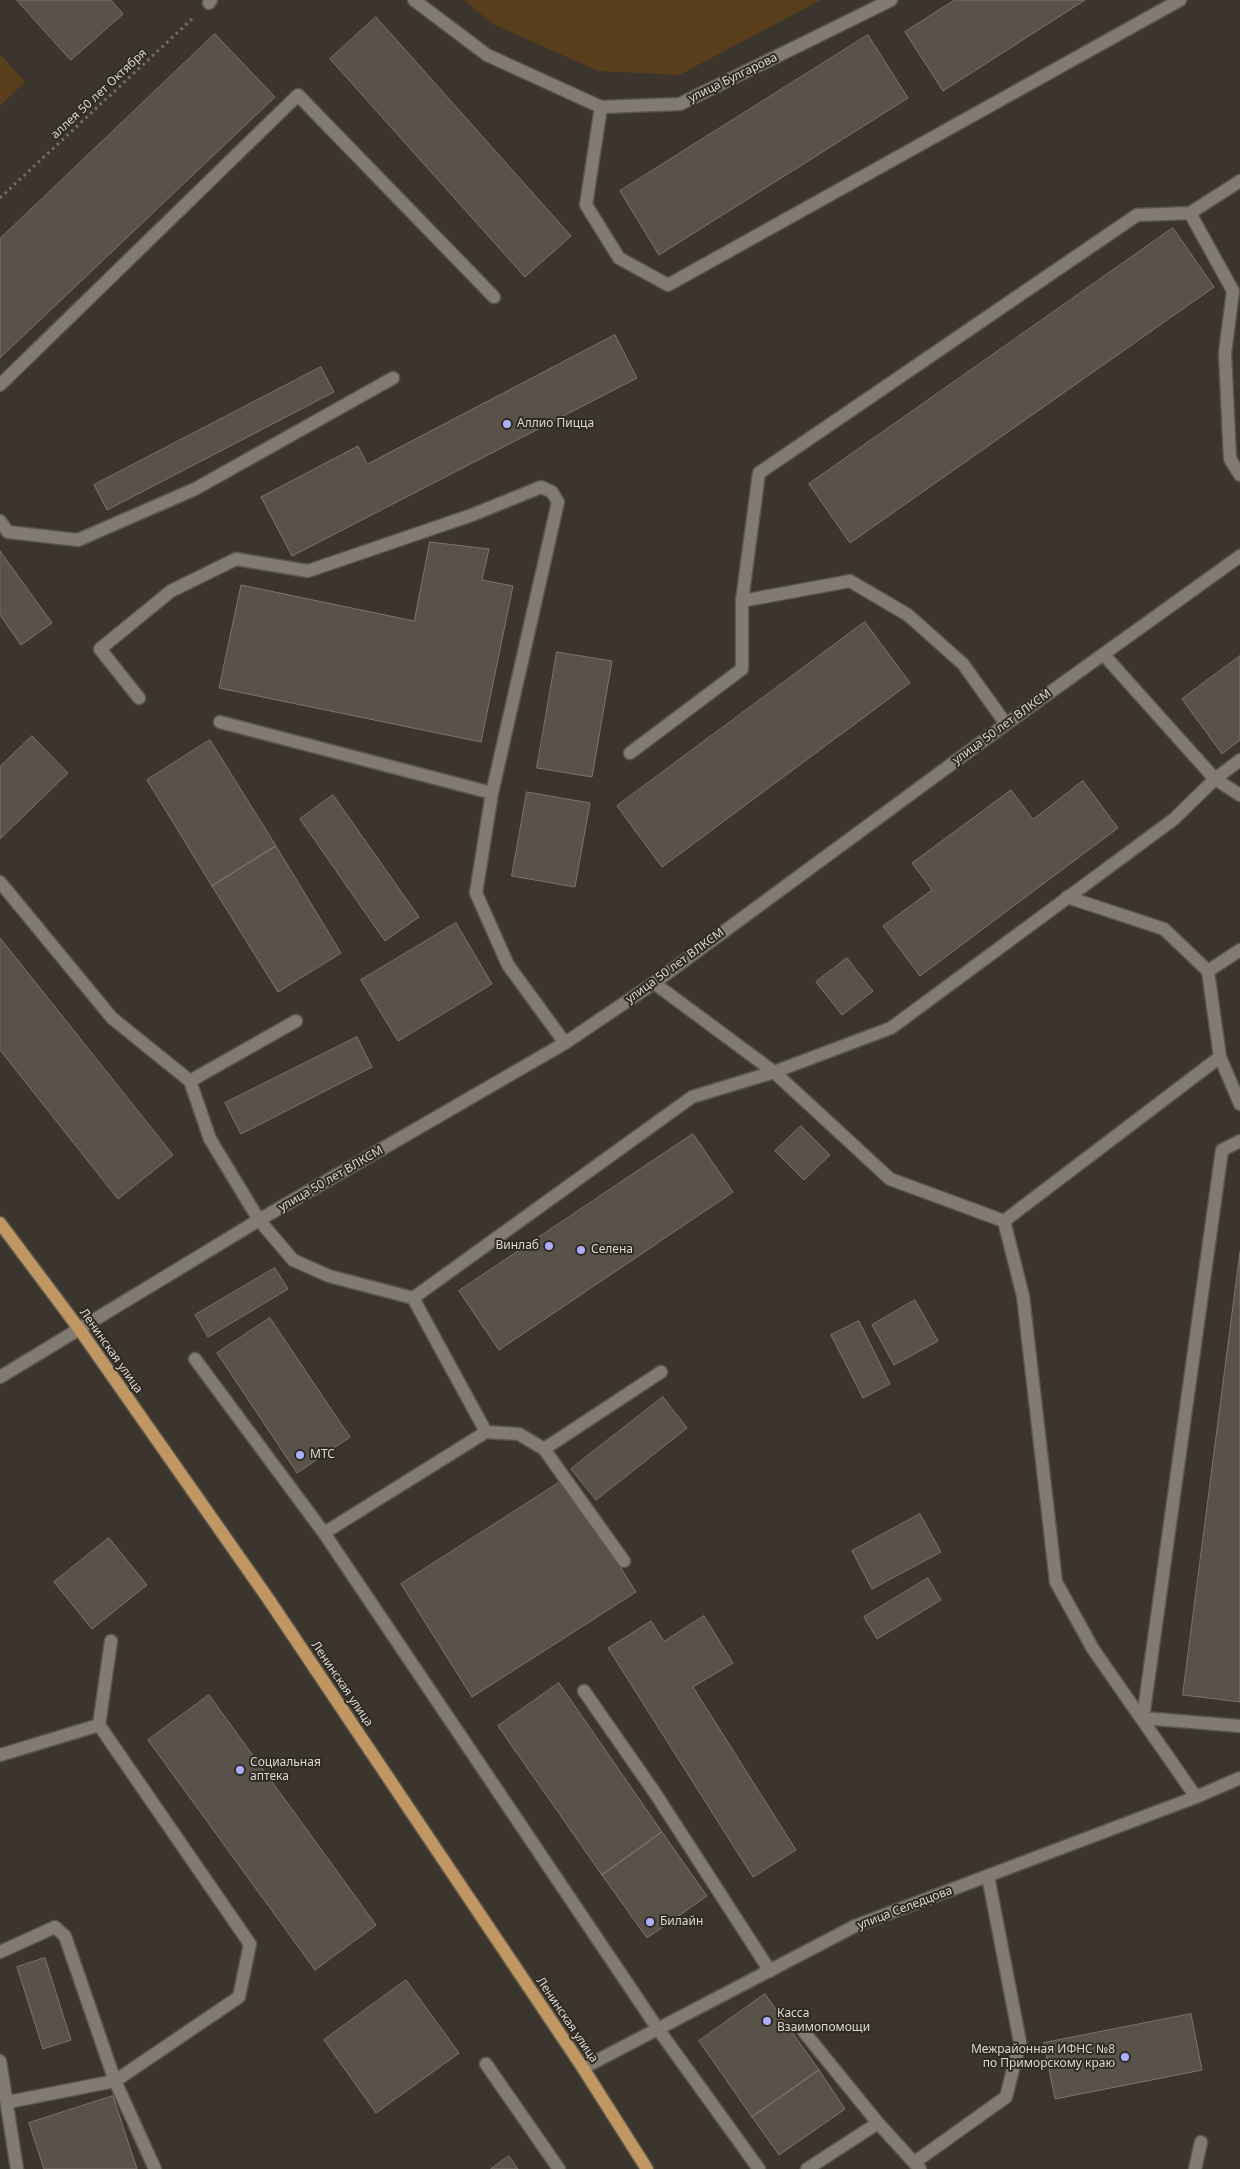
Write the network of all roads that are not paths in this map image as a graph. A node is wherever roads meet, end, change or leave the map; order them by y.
1 (414, 0) edge
2 (891, 0) edge
3 (1180, 0) edge
4 (601, 107) junction
5 (1240, 181) edge
6 (1190, 213) junction
7 (494, 297) dead end
8 (394, 378) dead end
9 (0, 385) edge
10 (1240, 475) edge
11 (0, 522) edge
12 (1240, 556) edge
13 (742, 601) junction
14 (1104, 655) junction
15 (139, 698) dead end
16 (220, 722) dead end
17 (1006, 724) junction
18 (630, 753) dead end
19 (1240, 760) edge
20 (1215, 779) junction
21 (492, 793) junction
22 (1240, 795) edge
23 (0, 882) edge
24 (1067, 897) junction
25 (1240, 950) edge
26 (1208, 971) junction
27 (654, 983) junction
28 (296, 1021) dead end
29 (565, 1043) junction
30 (1220, 1057) junction
31 (774, 1072) junction
32 (190, 1081) junction
33 (1240, 1104) edge
34 (1240, 1141) edge
35 (260, 1220) junction
36 (1004, 1221) junction
37 (0, 1223) edge
38 (413, 1298) junction
39 (80, 1330) junction
40 (196, 1359) dead end
41 (661, 1372) dead end
42 (0, 1377) edge
43 (486, 1432) junction
44 (544, 1449) junction
45 (324, 1533) junction
46 (624, 1561) dead end
47 (111, 1641) dead end
48 (584, 1691) dead end
49 (1143, 1718) junction
50 (99, 1725) junction
51 (1240, 1726) edge
52 (0, 1755) edge
53 (1240, 1778) edge
54 (1196, 1797) junction
55 (988, 1876) junction
56 (0, 1952) edge
57 (770, 1971) junction
58 (658, 2029) junction
59 (804, 2032) dead end
60 (0, 2061) edge
61 (486, 2064) dead end
62 (583, 2068) junction
63 (115, 2082) junction
64 (8, 2102) junction
65 (878, 2123) junction
66 (1201, 2142) dead end
67 (918, 2166) edge
68 (17, 2169) edge
69 (155, 2169) edge
70 (559, 2169) edge
71 (647, 2169) edge
72 (758, 2169) edge
73 (807, 2169) edge
74 (1195, 2169) edge

1 - 4 street, улица Булгарова
2 - 4 street, улица Булгарова
3 - 4 street
5 - 6 street
6 - 10 street
6 - 13 street
7 - 9 street
8 - 11 street
12 - 14 street, улица 50 лет ВЛКСМ
13 - 17 street
13 - 18 street
14 - 17 street, улица 50 лет ВЛКСМ
14 - 20 street
15 - 21 street
16 - 21 street
17 - 27 street, улица 50 лет ВЛКСМ
19 - 20 street
20 - 22 street
20 - 24 street
21 - 29 street
23 - 32 street
24 - 26 street
24 - 31 street
25 - 26 street
26 - 30 street
27 - 29 street, улица 50 лет ВЛКСМ
27 - 31 street
28 - 32 street
29 - 35 street, улица 50 лет ВЛКСМ
30 - 33 street
30 - 36 street
31 - 36 street
31 - 38 street
32 - 35 street
34 - 49 street
35 - 38 street
35 - 39 street, улица 50 лет ВЛКСМ
36 - 49 street
37 - 39 main road, Ленинская улица
38 - 43 street
39 - 42 street, улица 50 лет ВЛКСМ
39 - 62 main road, Ленинская улица
40 - 45 street
41 - 44 street
43 - 44 street
43 - 45 street
44 - 46 street
45 - 58 street
47 - 50 street
48 - 57 street
49 - 51 street
49 - 54 street
50 - 52 street
50 - 63 street
53 - 54 street, улица Селедцова
54 - 55 street, улица Селедцова
55 - 57 street, улица Селедцова
55 - 67 street
56 - 63 street
57 - 58 street, улица Селедцова
58 - 62 street, улица Селедцова
58 - 72 street
59 - 65 street
60 - 64 street
61 - 70 street
62 - 71 main road, Ленинская улица
63 - 64 street
63 - 69 street
64 - 68 street
65 - 67 street
65 - 73 street
66 - 74 street

